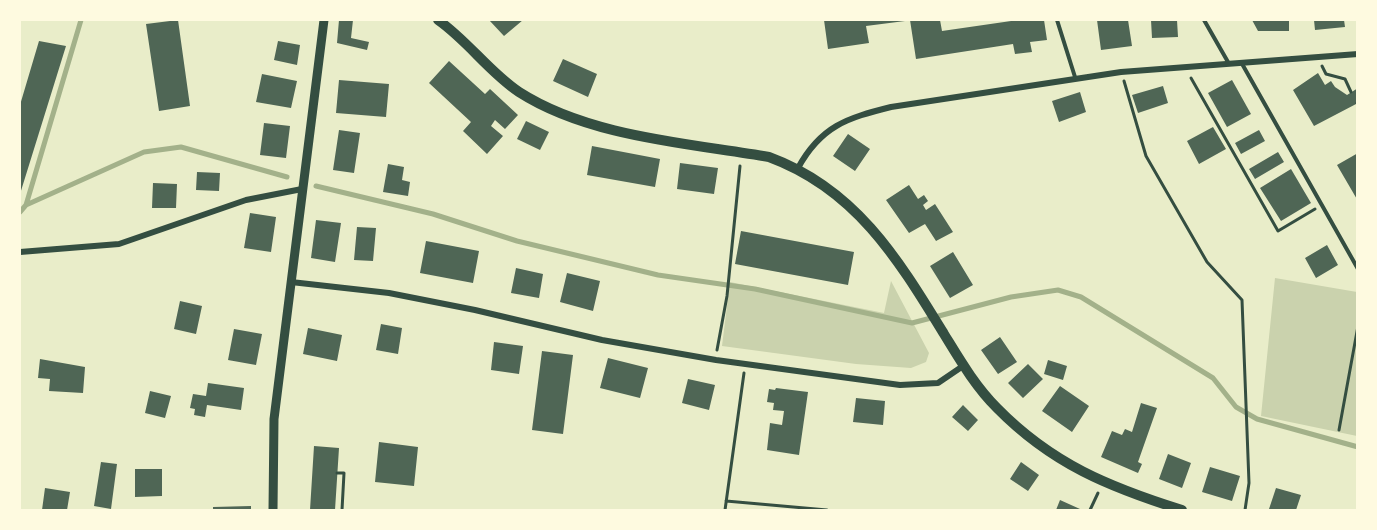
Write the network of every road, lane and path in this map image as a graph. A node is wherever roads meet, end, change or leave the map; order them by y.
1 (324, 20) edge
2 (1057, 20) edge
3 (1204, 20) edge
4 (444, 21) edge
5 (1358, 54) edge
6 (1318, 56) junction
7 (1241, 61) junction
8 (1228, 63) junction
9 (1184, 66) junction
10 (1121, 72) junction
11 (1075, 77) junction
12 (1351, 92) dead end
13 (741, 152) junction
14 (798, 168) junction
15 (302, 189) junction
16 (1322, 205) junction
17 (20, 252) edge
18 (1358, 269) edge
19 (291, 282) junction
20 (1358, 326) edge
21 (716, 360) junction
22 (745, 364) junction
23 (963, 366) junction
24 (1339, 430) dead end
25 (337, 473) dead end
26 (1102, 483) junction
27 (726, 501) junction
28 (273, 510) edge
29 (342, 510) edge
30 (724, 510) edge
31 (827, 510) edge
32 (1090, 510) edge
33 (1182, 510) edge
34 (1245, 510) edge

1 - 15 street
2 - 11 lane
3 - 8 lane
4 - 13 main road
5 - 6 street
6 - 7 street
6 - 12 path
7 - 8 street
7 - 16 lane
8 - 9 street
9 - 10 street
9 - 16 path
10 - 11 street
10 - 34 path
11 - 14 street
13 - 14 main road
13 - 21 path
14 - 23 main road
15 - 17 street
15 - 19 street
16 - 18 lane
19 - 21 street
19 - 28 street
20 - 24 path
21 - 22 street
22 - 23 street
22 - 27 path
23 - 26 main road
25 - 29 path
26 - 32 path
26 - 33 main road
27 - 30 path
27 - 31 path

